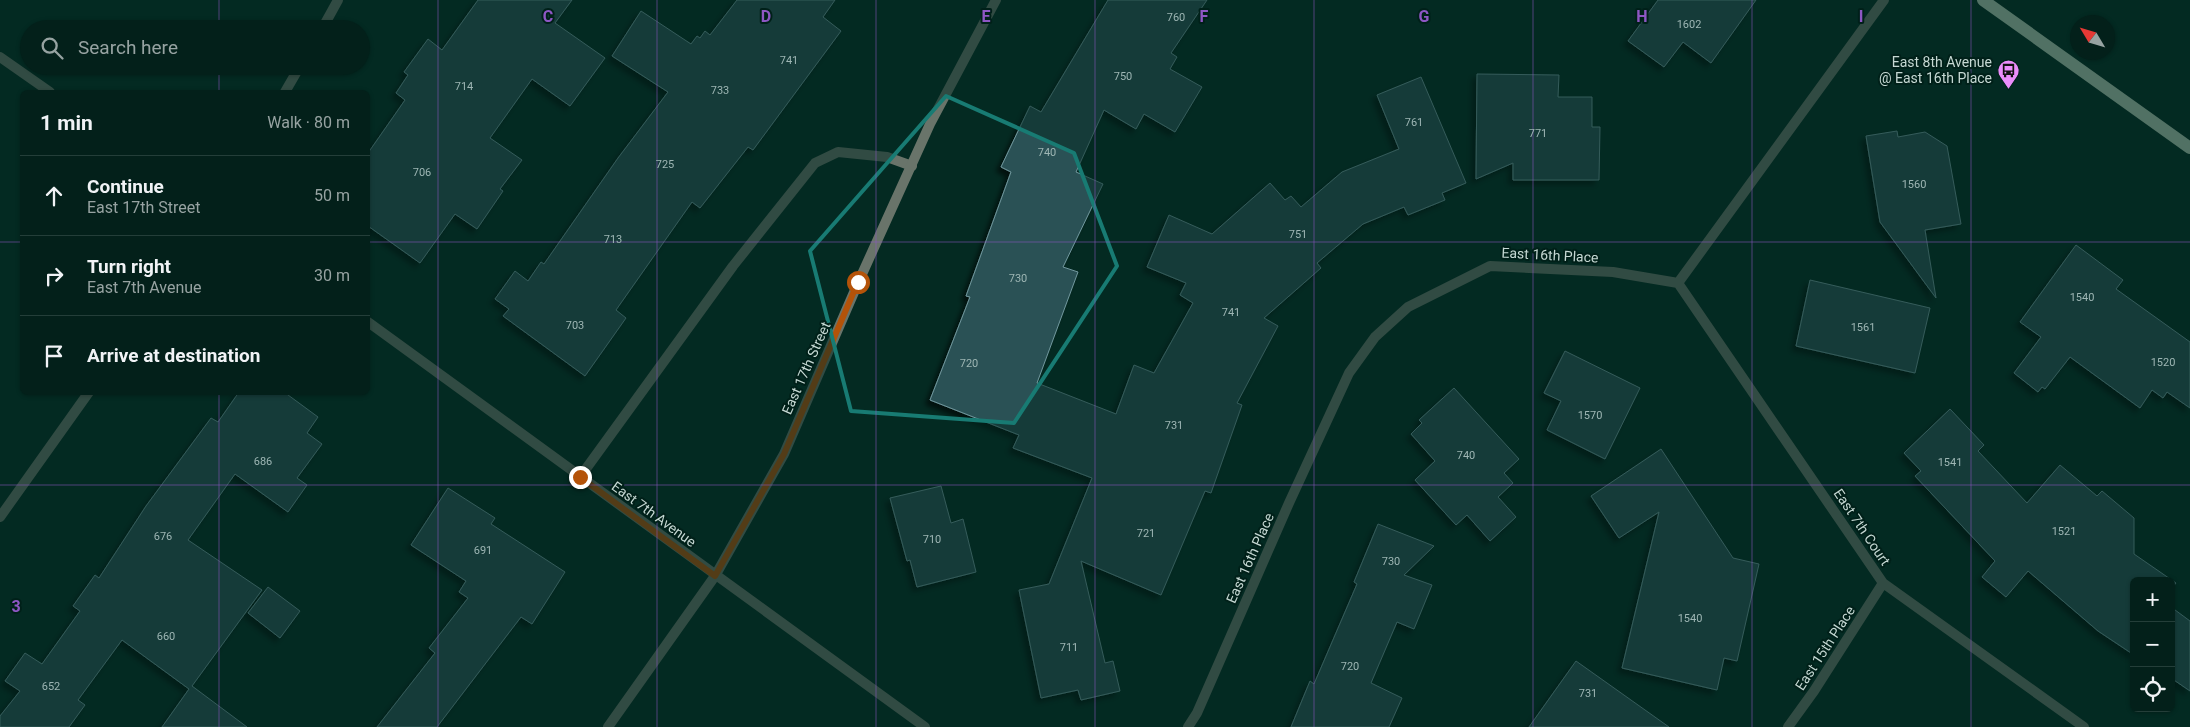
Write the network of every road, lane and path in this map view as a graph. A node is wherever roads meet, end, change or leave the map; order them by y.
1 (338, 0) edge
2 (996, 0) edge
3 (1884, 0) edge
4 (1983, 0) edge
5 (327, 20) edge
6 (0, 57) edge
7 (20, 71) edge
8 (26, 75) edge
9 (295, 75) edge
10 (47, 90) edge
11 (287, 90) edge
12 (2190, 148) edge
13 (912, 166) junction
14 (1678, 283) junction
15 (370, 323) edge
16 (87, 395) edge
17 (580, 477) junction
18 (0, 517) edge
19 (715, 576) junction
20 (1883, 583) junction
21 (608, 727) edge
22 (925, 727) edge
23 (1188, 727) edge
24 (1788, 727) edge
25 (2084, 727) edge

1 - 5 street
2 - 13 street, East 17th Street
3 - 14 street
4 - 12 main road
6 - 7 street
8 - 10 street
9 - 11 street
13 - 17 street
13 - 19 street, East 17th Street
14 - 20 street, East 7th Court
14 - 23 street, East 16th Place
15 - 17 street, East 7th Avenue
16 - 18 street
17 - 19 street, East 7th Avenue
19 - 21 street, East 17th Street
19 - 22 street, East 7th Avenue
20 - 24 street, East 15th Place
20 - 25 street, East 7th Court

